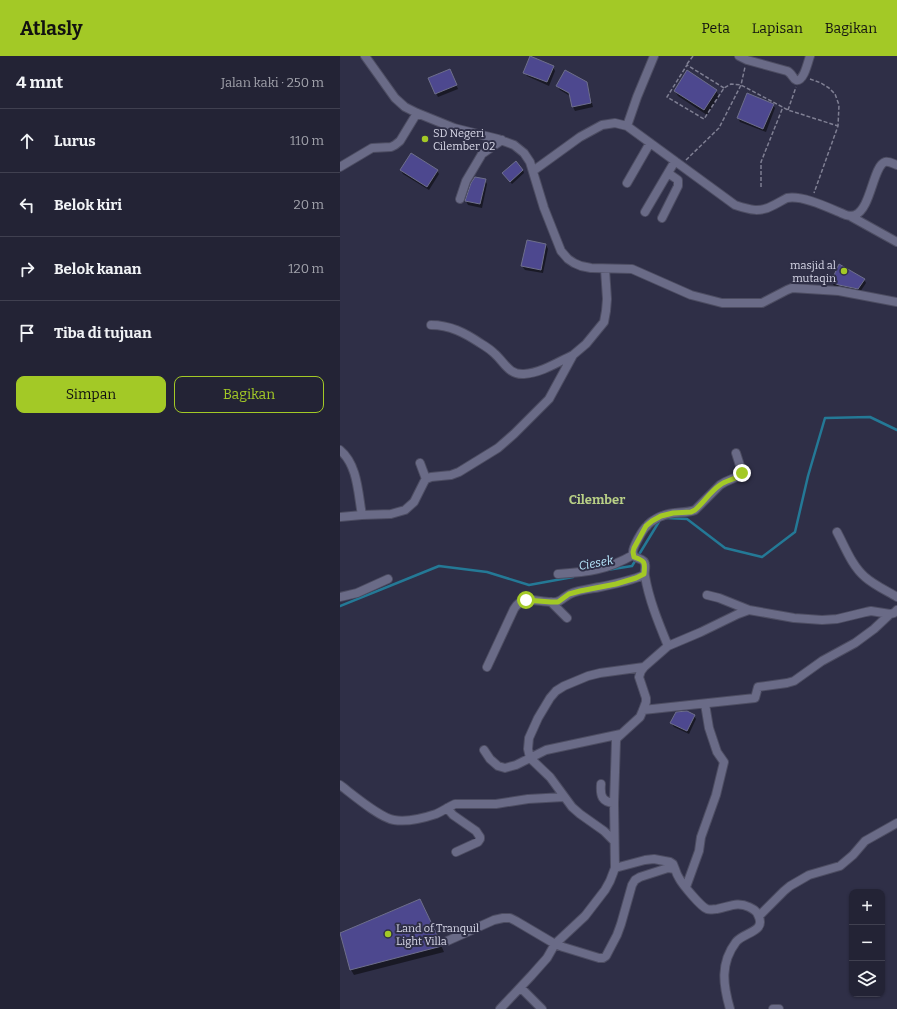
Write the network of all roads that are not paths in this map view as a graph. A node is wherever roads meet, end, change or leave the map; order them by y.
1 (365, 56) edge
2 (654, 56) edge
3 (738, 56) edge
4 (810, 56) edge
5 (417, 113) junction
6 (628, 126) junction
7 (502, 140) junction
8 (650, 143) junction
9 (678, 163) junction
10 (897, 165) edge
11 (340, 167) edge
12 (533, 170) junction
13 (668, 173) junction
14 (627, 182) dead end
15 (460, 199) dead end
16 (645, 212) dead end
17 (850, 216) junction
18 (662, 218) dead end
19 (897, 242) edge
20 (605, 269) junction
21 (897, 302) edge
22 (431, 325) dead end
23 (573, 355) junction
24 (340, 450) edge
25 (736, 453) dead end
26 (420, 463) dead end
27 (426, 479) junction
28 (362, 514) junction
29 (340, 517) edge
30 (837, 532) dead end
31 (634, 556) junction
32 (558, 574) dead end
33 (644, 574) junction
34 (388, 579) dead end
35 (707, 595) dead end
36 (897, 597) edge
37 (340, 598) edge
38 (551, 602) junction
39 (749, 610) junction
40 (893, 612) edge
41 (567, 618) dead end
42 (668, 646) junction
43 (487, 667) dead end
44 (644, 667) junction
45 (705, 704) junction
46 (643, 710) junction
47 (622, 734) junction
48 (484, 750) dead end
49 (530, 758) junction
50 (601, 784) dead end
51 (340, 785) edge
52 (564, 797) junction
53 (614, 803) junction
54 (446, 808) junction
55 (897, 823) edge
56 (614, 841) junction
57 (456, 852) dead end
58 (615, 868) junction
59 (675, 869) junction
60 (686, 888) junction
61 (759, 916) junction
62 (445, 942) dead end
63 (555, 944) junction
64 (520, 988) junction
65 (500, 1009) edge
66 (542, 1009) edge
67 (730, 1009) edge
68 (773, 1009) edge
69 (779, 1009) edge

1 - 5 street
2 - 6 street
3 - 4 street
5 - 7 street
5 - 11 street
6 - 8 street
6 - 12 street
7 - 12 street
7 - 15 street
8 - 9 street
8 - 14 street
9 - 13 street
9 - 17 street
10 - 17 street
12 - 20 street
13 - 16 street
13 - 18 street
17 - 19 street
20 - 21 street
20 - 23 street
22 - 23 street
23 - 27 street
24 - 28 street
25 - 31 street
26 - 27 street
27 - 28 street
28 - 29 street
30 - 36 street
31 - 32 street
31 - 33 street
33 - 38 street
33 - 42 street
34 - 37 street
35 - 39 street
38 - 41 street
38 - 43 street
39 - 40 street
39 - 42 street
40 - 45 street
42 - 44 street
44 - 46 street
44 - 49 street
45 - 46 street
45 - 60 street
46 - 47 street
47 - 49 street
47 - 53 street
48 - 49 street
49 - 52 street
50 - 53 street
51 - 54 street
52 - 54 street
52 - 56 street
53 - 56 street
54 - 57 street
55 - 61 street
56 - 58 street
58 - 59 street
58 - 63 street
59 - 60 street
59 - 63 street
60 - 61 street
61 - 67 street
62 - 63 street
63 - 64 street
64 - 65 street
64 - 66 street
68 - 69 street

